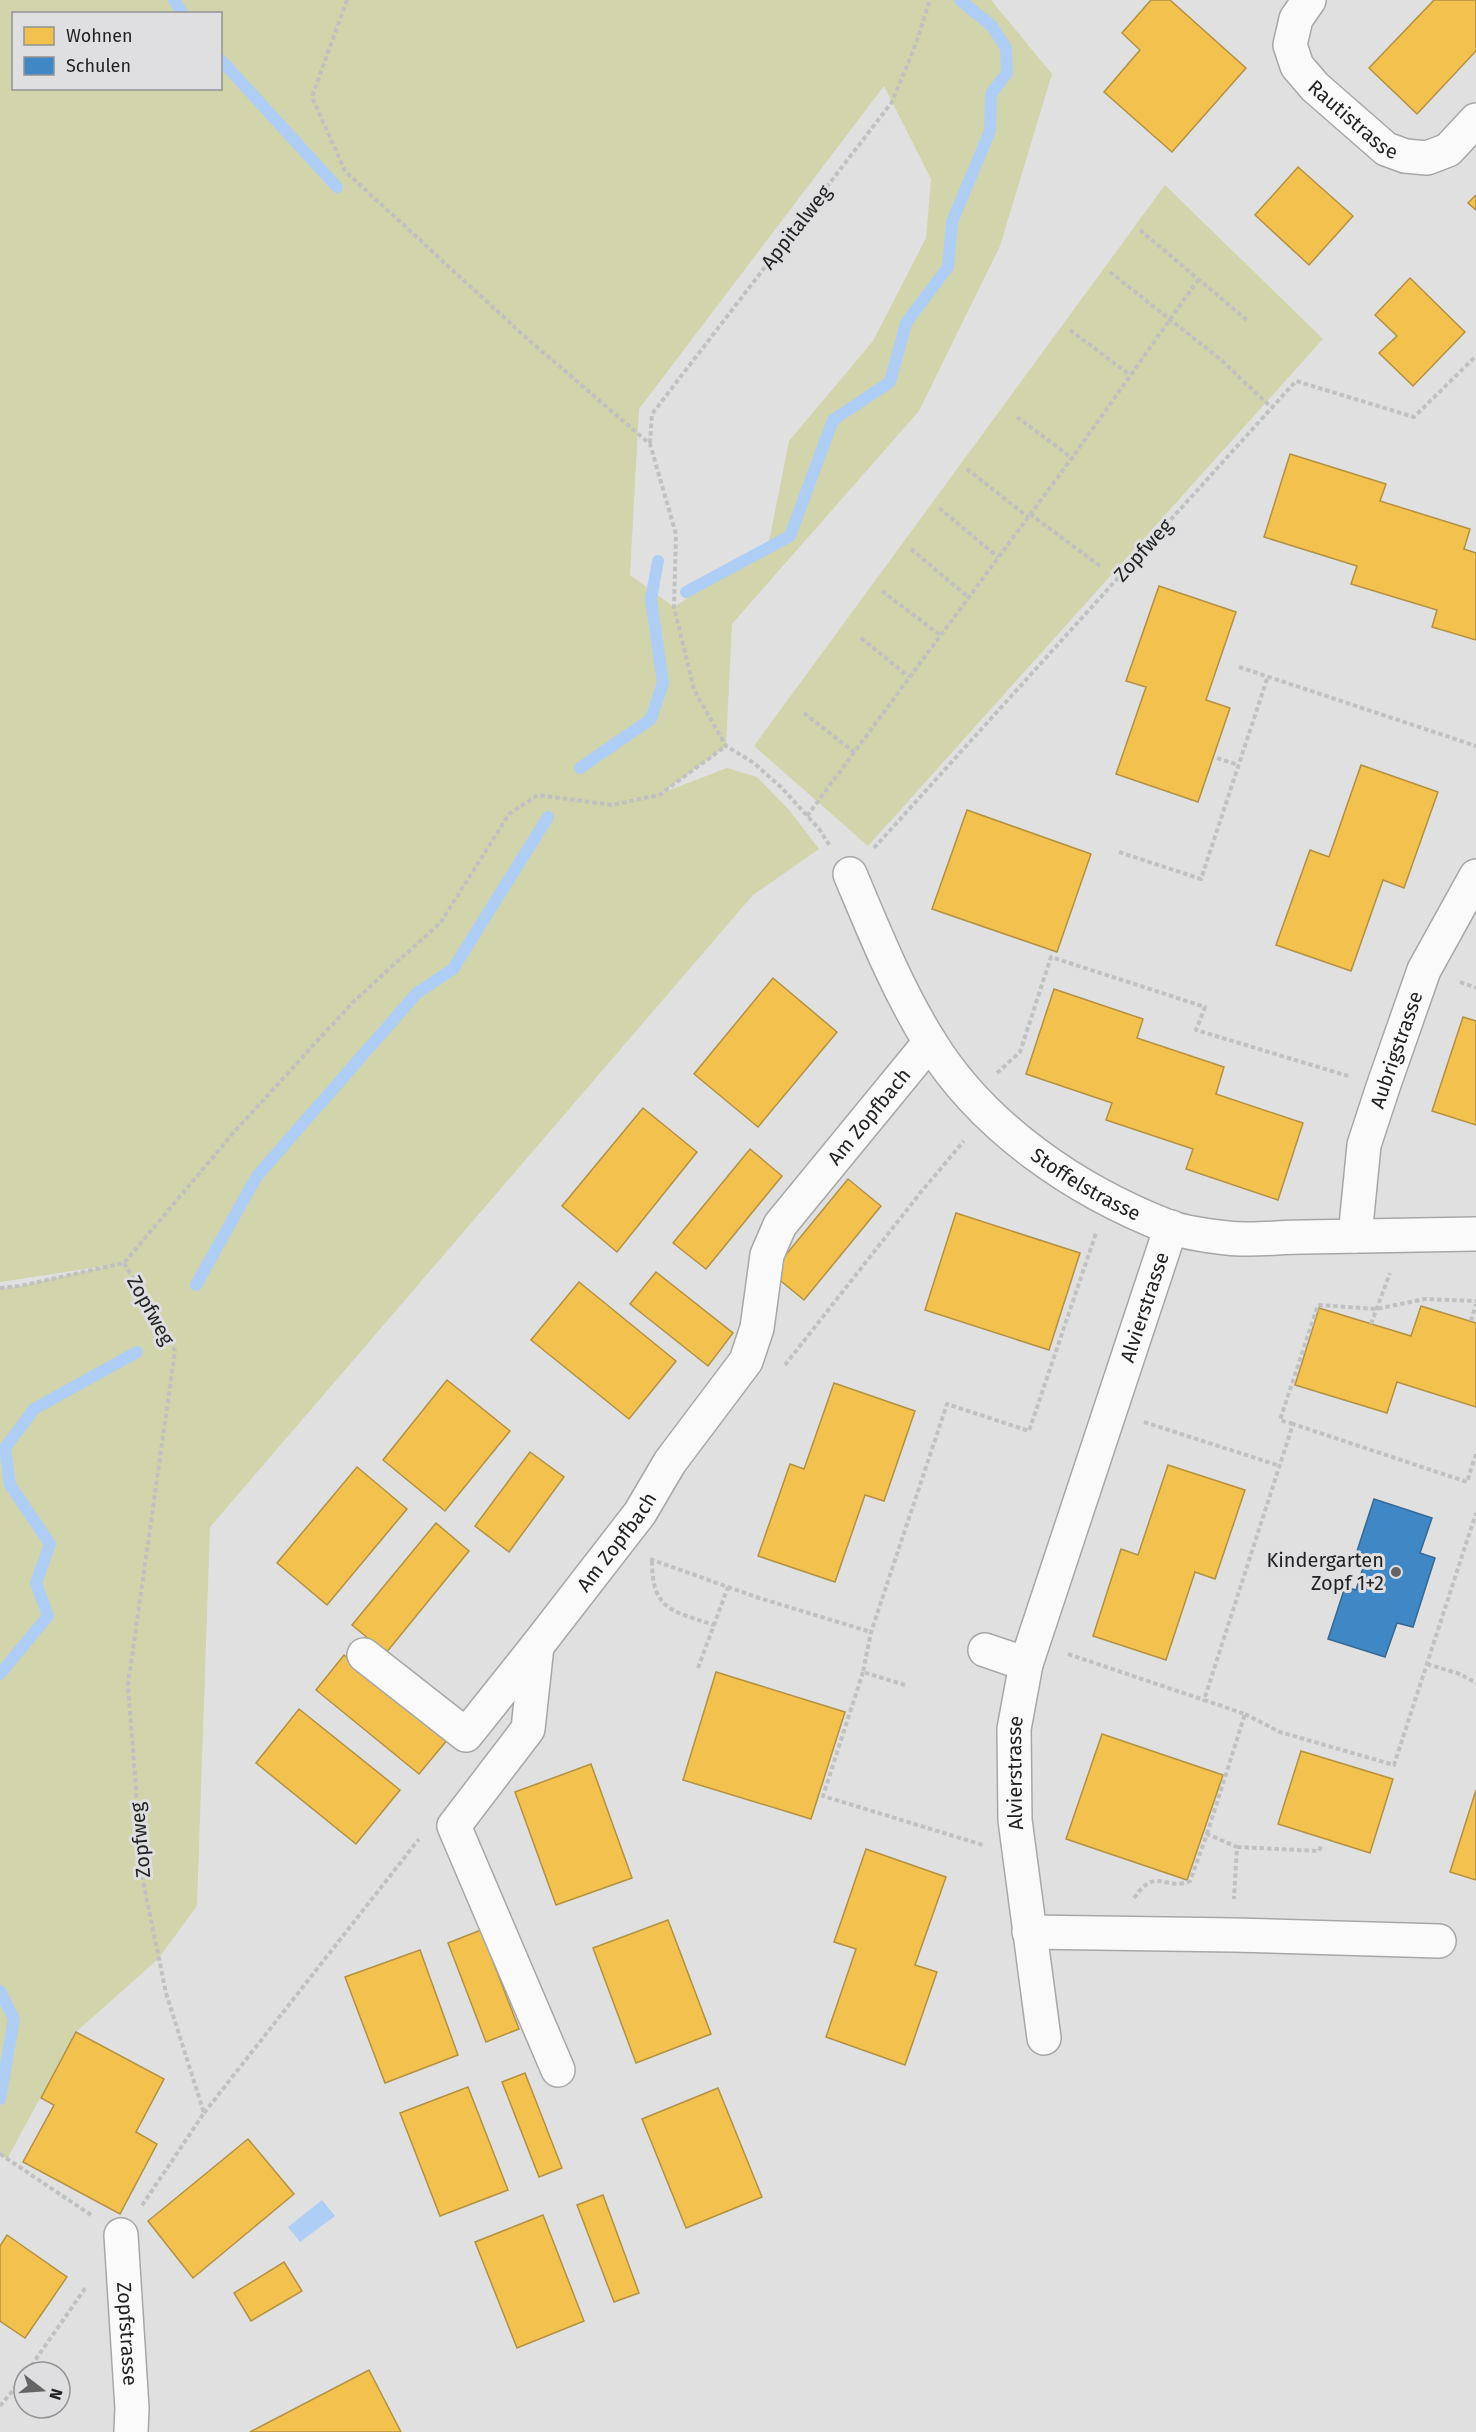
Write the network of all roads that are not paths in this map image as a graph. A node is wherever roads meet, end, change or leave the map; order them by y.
1 (1309, 0) edge
2 (1476, 120) edge
3 (850, 874) road end
4 (1476, 876) edge
5 (930, 1042) junction
6 (1171, 1227) junction
7 (1476, 1234) edge
8 (1355, 1236) junction
9 (537, 1646) junction
10 (985, 1650) dead end
11 (1030, 1653) junction
12 (363, 1655) dead end
13 (1029, 1932) junction
14 (1439, 1941) dead end
15 (1044, 2038) dead end
16 (558, 2070) dead end
17 (121, 2235) road end
18 (131, 2432) edge

1 - 2 street, Rautistrasse
3 - 5 street, Stoffelstrasse
4 - 8 street, Aubrigstrasse
5 - 6 street, Stoffelstrasse
5 - 9 street, Am Zopfbach
6 - 8 street, Stoffelstrasse
6 - 11 street, Alvierstrasse
7 - 8 street, Stoffelstrasse
9 - 12 street, Am Zopfbach
9 - 16 street
10 - 11 street
11 - 13 street, Alvierstrasse
13 - 14 street
13 - 15 street, Alvierstrasse
17 - 18 street, Zopfstrasse

